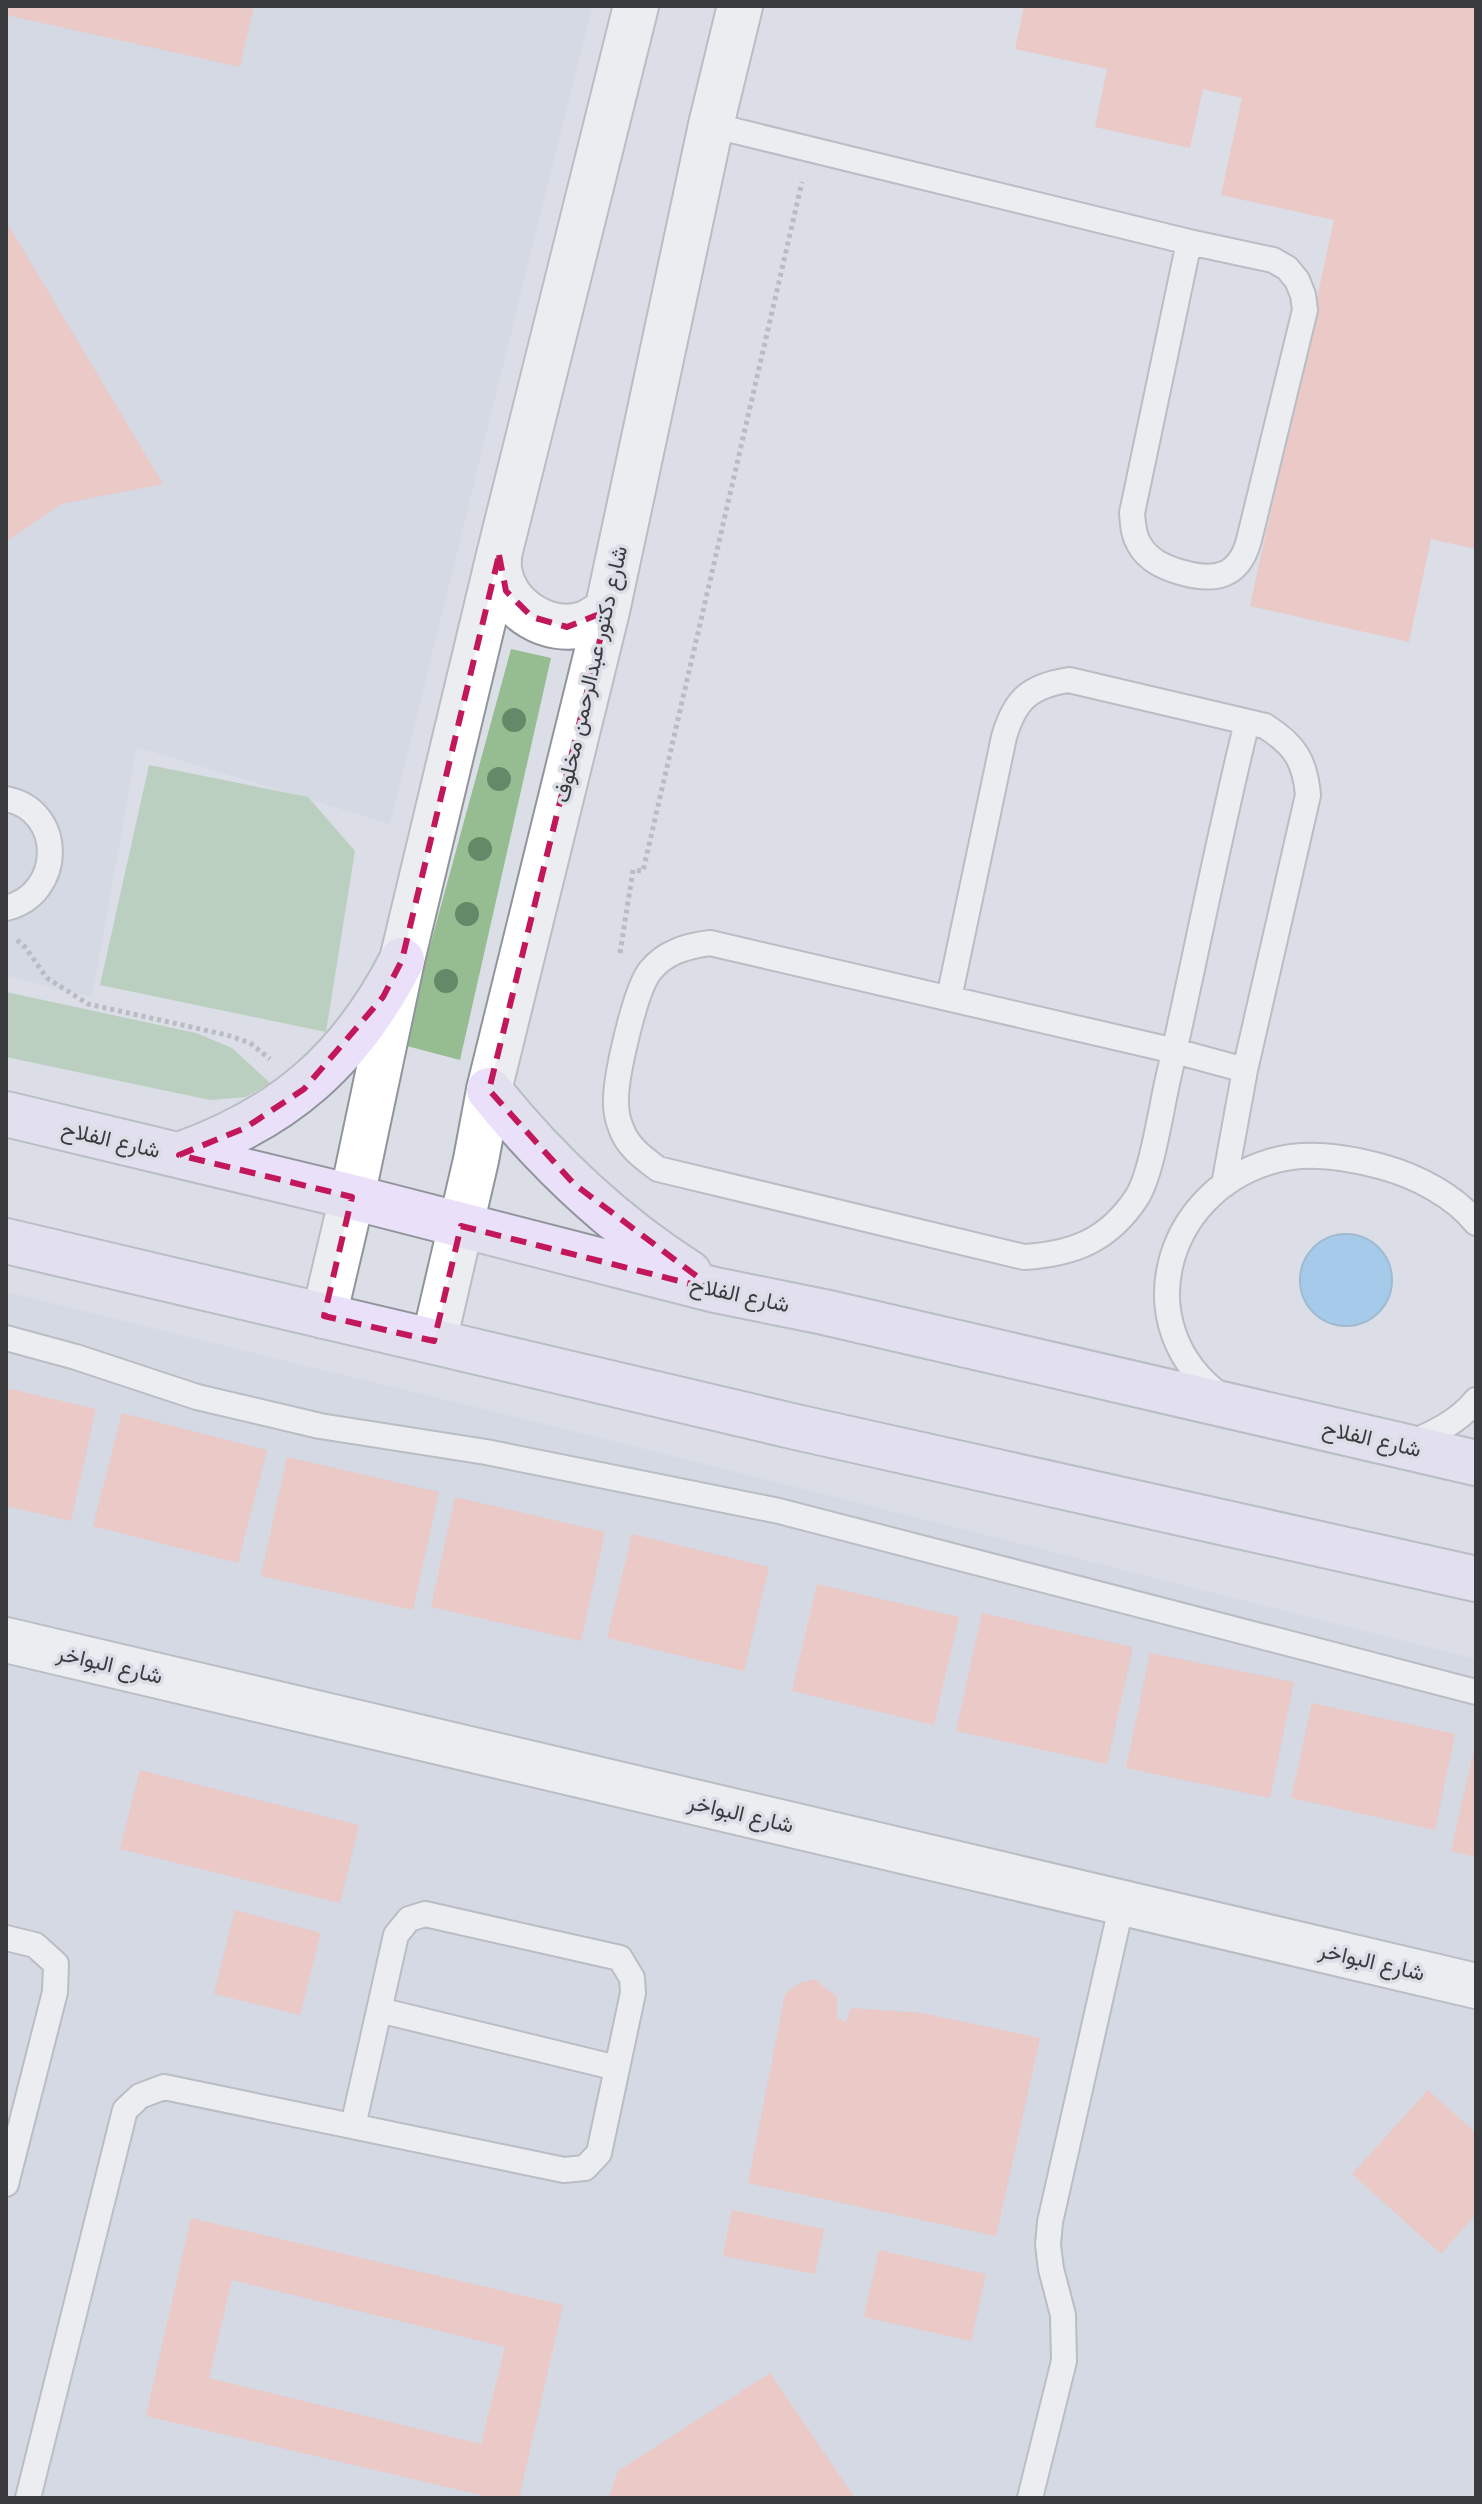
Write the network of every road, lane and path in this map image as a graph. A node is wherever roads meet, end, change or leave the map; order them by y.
1 (636, 6) edge
2 (740, 6) edge
3 (711, 125) junction
4 (810, 149) junction
5 (1189, 242) junction
6 (499, 555) junction
7 (607, 611) junction
8 (1247, 722) junction
9 (6, 799) edge
10 (6, 908) edge
11 (15, 939) dead end
12 (402, 960) junction
13 (636, 998) junction
14 (949, 998) junction
15 (1175, 1051) junction
16 (1245, 1070) junction
17 (304, 1089) junction
18 (489, 1090) junction
19 (6, 1114) edge
20 (179, 1155) junction
21 (1224, 1185) junction
22 (352, 1197) junction
23 (1474, 1211) edge
24 (461, 1226) junction
25 (6, 1241) edge
26 (715, 1290) junction
27 (324, 1316) junction
28 (6, 1338) edge
29 (434, 1341) junction
30 (1476, 1400) edge
31 (1248, 1410) junction
32 (1407, 1445) junction
33 (1476, 1463) edge
34 (1476, 1579) edge
35 (6, 1640) edge
36 (1476, 1692) edge
37 (1122, 1903) junction
38 (6, 1938) edge
39 (1476, 1986) edge
40 (379, 2010) junction
41 (617, 2068) junction
42 (353, 2126) junction
43 (6, 2184) edge
44 (28, 2498) edge
45 (1030, 2498) edge

1 - 6 street
2 - 3 street, شارع دكتور عبدالرحمن مخلوف
3 - 4 lane
3 - 7 street, شارع دكتور عبدالرحمن مخلوف
4 - 5 lane
4 - 13 path
5 - 5 lane
6 - 7 street
6 - 12 street
7 - 18 street, شارع دكتور عبدالرحمن مخلوف
8 - 14 lane
8 - 15 lane
8 - 16 lane
9 - 10 lane
11 - 17 path
12 - 17 main road
12 - 22 street
13 - 14 lane
13 - 15 lane
14 - 15 lane
15 - 16 lane
16 - 21 lane
17 - 20 main road
18 - 24 street, شارع دكتور عبدالرحمن مخلوف
18 - 26 main road
19 - 20 main road, شارع الفلاح
20 - 22 main road, شارع الفلاح
21 - 23 lane
21 - 31 lane
22 - 24 main road, شارع الفلاح
22 - 27 street
24 - 26 main road, شارع الفلاح
24 - 29 street, شارع دكتور عبدالرحمن مخلوف
25 - 27 main road
26 - 31 main road, شارع الفلاح
27 - 29 main road
28 - 36 lane
29 - 34 main road
30 - 32 lane
31 - 32 main road, شارع الفلاح
32 - 33 main road, شارع الفلاح
35 - 37 street, شارع البواخر
37 - 39 street, شارع البواخر
37 - 45 lane
38 - 43 lane
40 - 41 lane
40 - 41 lane
40 - 42 lane
41 - 42 lane
42 - 44 lane

